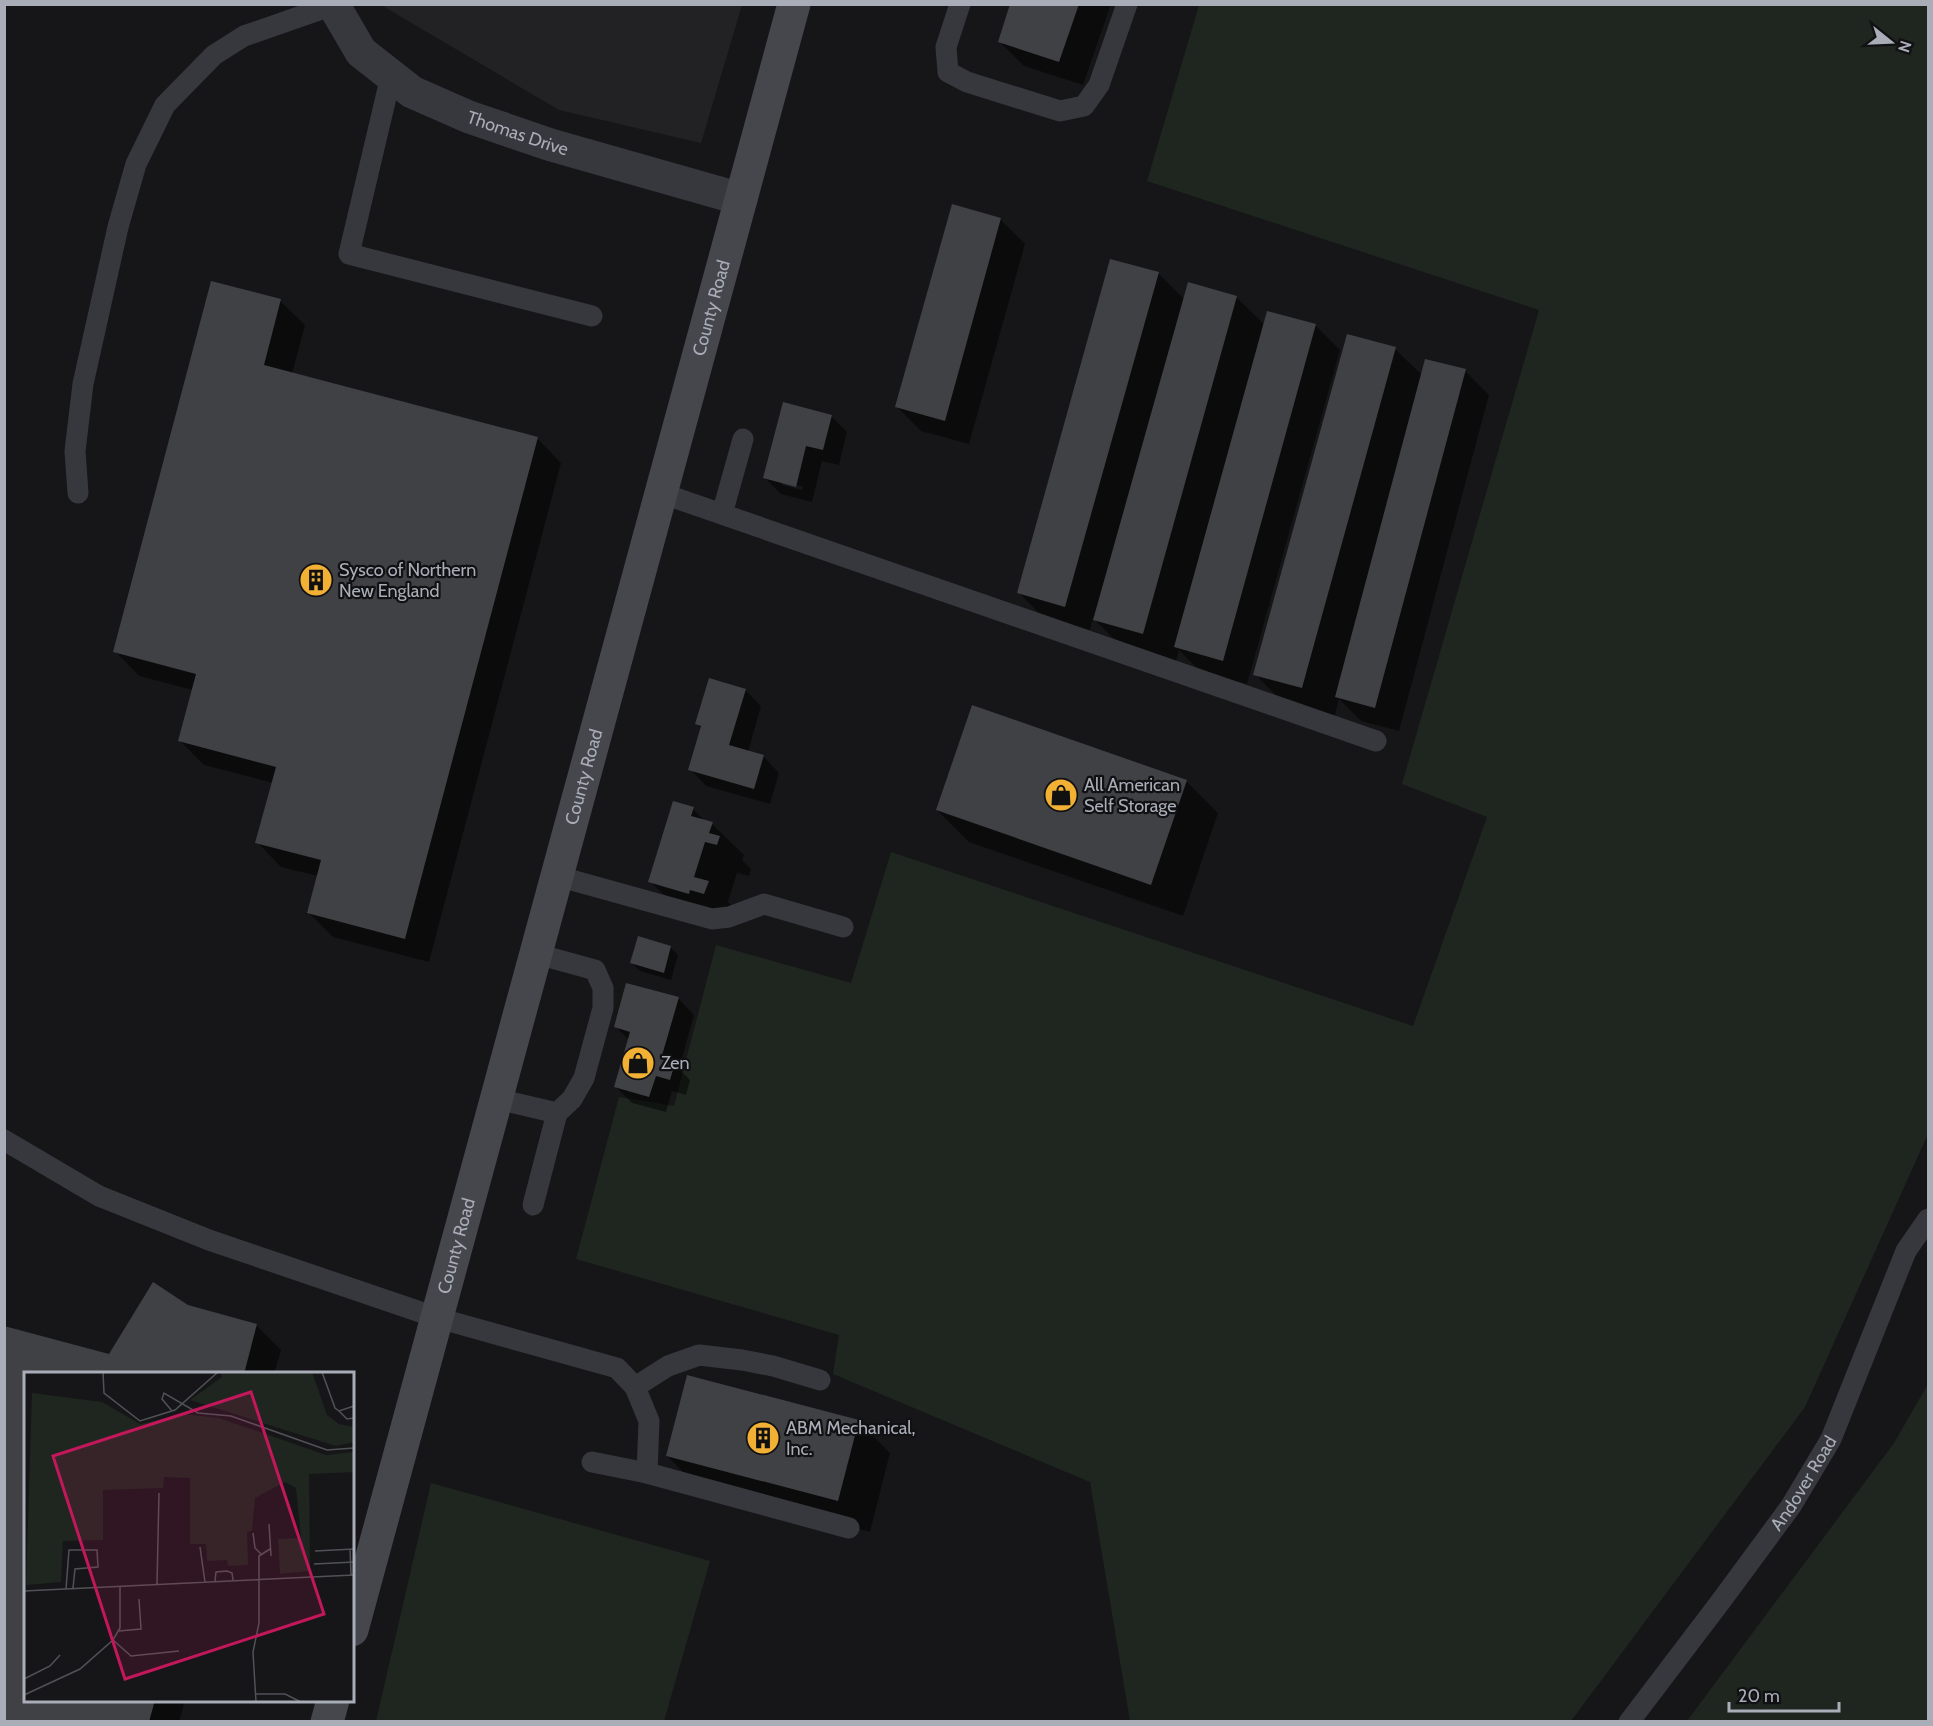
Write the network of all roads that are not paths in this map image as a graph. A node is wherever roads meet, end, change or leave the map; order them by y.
1 (794, 4) edge
2 (960, 4) edge
3 (1127, 4) edge
4 (333, 5) edge
5 (391, 76) junction
6 (741, 199) junction
7 (592, 316) dead end
8 (743, 440) dead end
9 (78, 493) dead end
10 (662, 493) junction
11 (722, 514) junction
12 (1376, 741) dead end
13 (557, 876) junction
14 (843, 927) dead end
15 (537, 954) junction
16 (497, 1099) junction
17 (557, 1113) junction
18 (4, 1140) edge
19 (533, 1205) dead end
20 (1929, 1219) edge
21 (438, 1318) junction
22 (820, 1380) dead end
23 (635, 1387) junction
24 (592, 1462) dead end
25 (647, 1473) junction
26 (849, 1528) dead end
27 (354, 1623) edge
28 (333, 1702) edge
29 (327, 1722) edge
30 (1629, 1722) edge

1 - 6 main road, County Road
2 - 3 lane
4 - 5 street, Thomas Drive
4 - 9 lane
5 - 6 street, Thomas Drive
5 - 7 lane
6 - 10 main road, County Road
8 - 11 lane
10 - 11 lane
10 - 13 main road, County Road
11 - 12 lane
13 - 14 lane
13 - 15 main road, County Road
15 - 16 main road, County Road
15 - 17 lane
16 - 17 lane
16 - 21 main road, County Road
17 - 19 lane
18 - 21 lane
20 - 30 lane, Andover Road
21 - 23 lane
21 - 27 main road, County Road
22 - 23 lane
23 - 25 lane
24 - 25 lane
25 - 26 lane
28 - 29 main road

